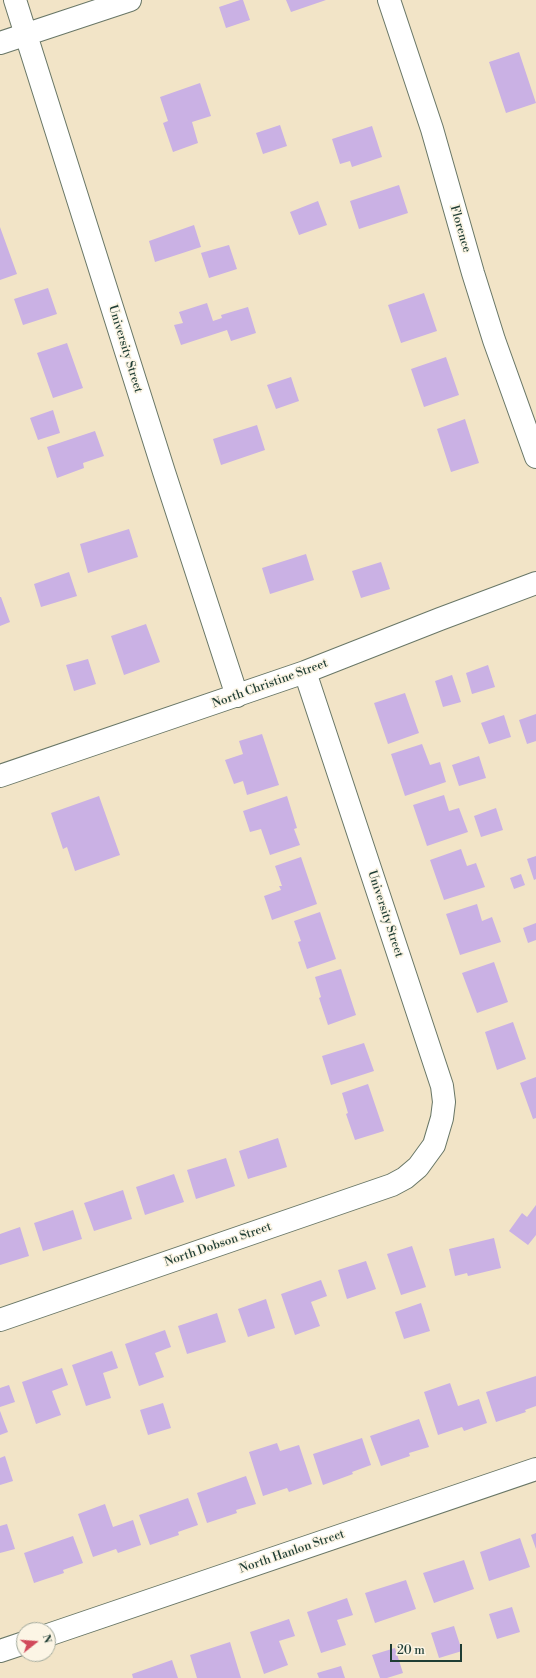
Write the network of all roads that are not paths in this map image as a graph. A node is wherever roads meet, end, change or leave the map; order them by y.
1 (15, 0) edge
2 (130, 0) edge
3 (389, 0) edge
4 (26, 34) junction
5 (0, 43) edge
6 (536, 457) edge
7 (536, 584) edge
8 (305, 672) junction
9 (237, 696) junction
10 (0, 776) edge
11 (427, 1155) joint
12 (0, 1320) edge
13 (536, 1469) edge
14 (56, 1632) edge
15 (16, 1646) edge
16 (0, 1651) edge

1 - 4 street, University Street
2 - 4 street
3 - 6 street, Florence
4 - 5 street
4 - 9 street, University Street
7 - 8 street, North Christine Street
8 - 9 street, North Christine Street
8 - 11 street, University Street
9 - 10 street, North Christine Street
11 - 12 street, North Dobson Street
13 - 14 street, North Hanlon Street
15 - 16 street

